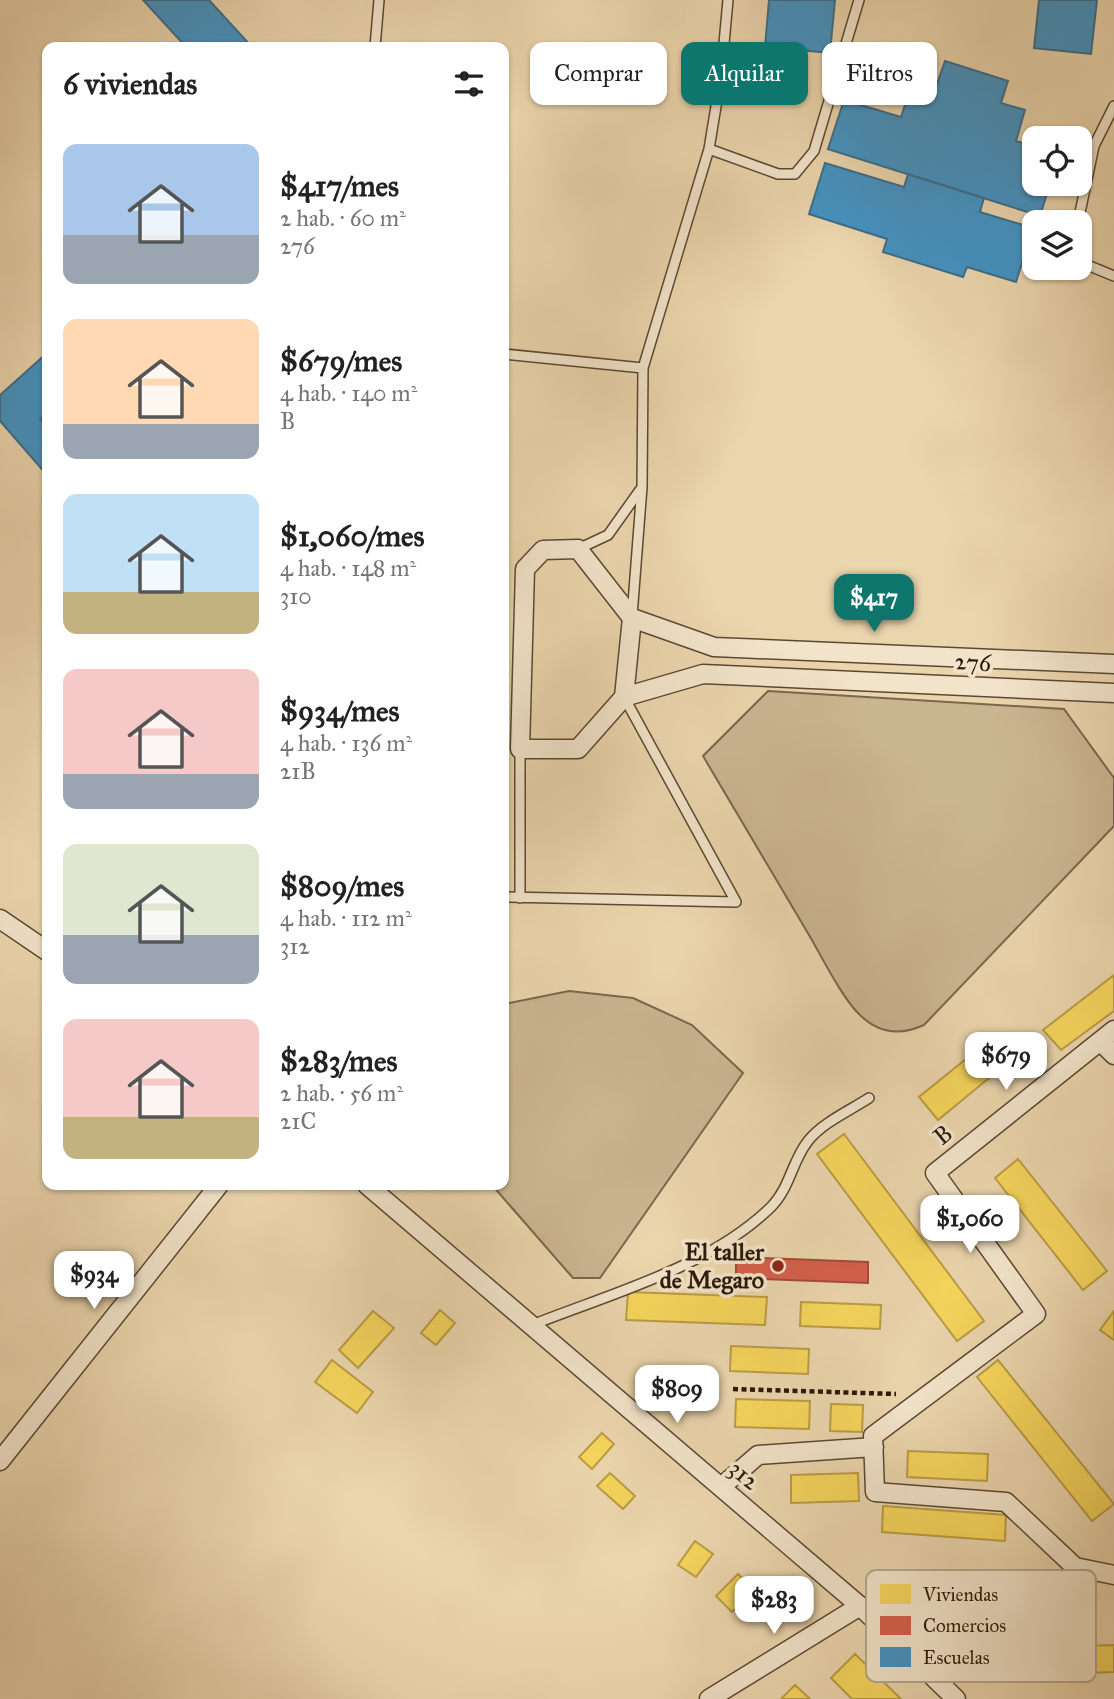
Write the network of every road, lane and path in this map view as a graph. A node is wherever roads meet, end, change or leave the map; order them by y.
1 (379, 0) edge
2 (729, 0) edge
3 (859, 0) edge
4 (375, 42) edge
5 (1114, 106) edge
6 (709, 149) junction
7 (1081, 210) edge
8 (1092, 267) edge
9 (1114, 276) edge
10 (509, 355) edge
11 (643, 368) junction
12 (642, 487) junction
13 (578, 549) junction
14 (632, 618) junction
15 (1114, 664) edge
16 (1114, 692) edge
17 (624, 697) junction
18 (520, 749) junction
19 (509, 897) edge
20 (520, 898) junction
21 (0, 919) edge
22 (42, 948) edge
23 (1107, 1036) edge
24 (1114, 1055) edge
25 (869, 1098) dead end
26 (215, 1190) edge
27 (373, 1190) edge
28 (532, 1325) junction
29 (733, 1388) dead end
30 (928, 1395) junction
31 (874, 1447) junction
32 (0, 1461) edge
33 (721, 1488) junction
34 (1090, 1570) edge
35 (1096, 1571) edge
36 (1114, 1575) edge
37 (860, 1606) junction
38 (866, 1612) edge
39 (939, 1682) edge
40 (709, 1699) edge
41 (957, 1699) edge

1 - 4 lane
2 - 6 lane
3 - 6 lane
5 - 7 lane
6 - 11 lane
8 - 9 lane
10 - 11 lane
11 - 12 lane
12 - 13 lane
12 - 14 lane
13 - 14 street
13 - 18 street
14 - 15 street, 276
14 - 17 street
16 - 17 street, 276
17 - 18 street
17 - 20 lane
18 - 20 lane
19 - 20 lane
21 - 22 street
23 - 24 street
23 - 30 street, B
25 - 28 lane
26 - 32 street
27 - 28 street, 312
28 - 33 street, 312
29 - 30 path
30 - 31 street
31 - 33 street
31 - 34 street
33 - 37 street, 312
35 - 36 street
37 - 38 street, 312
37 - 40 street
39 - 41 street, 312

